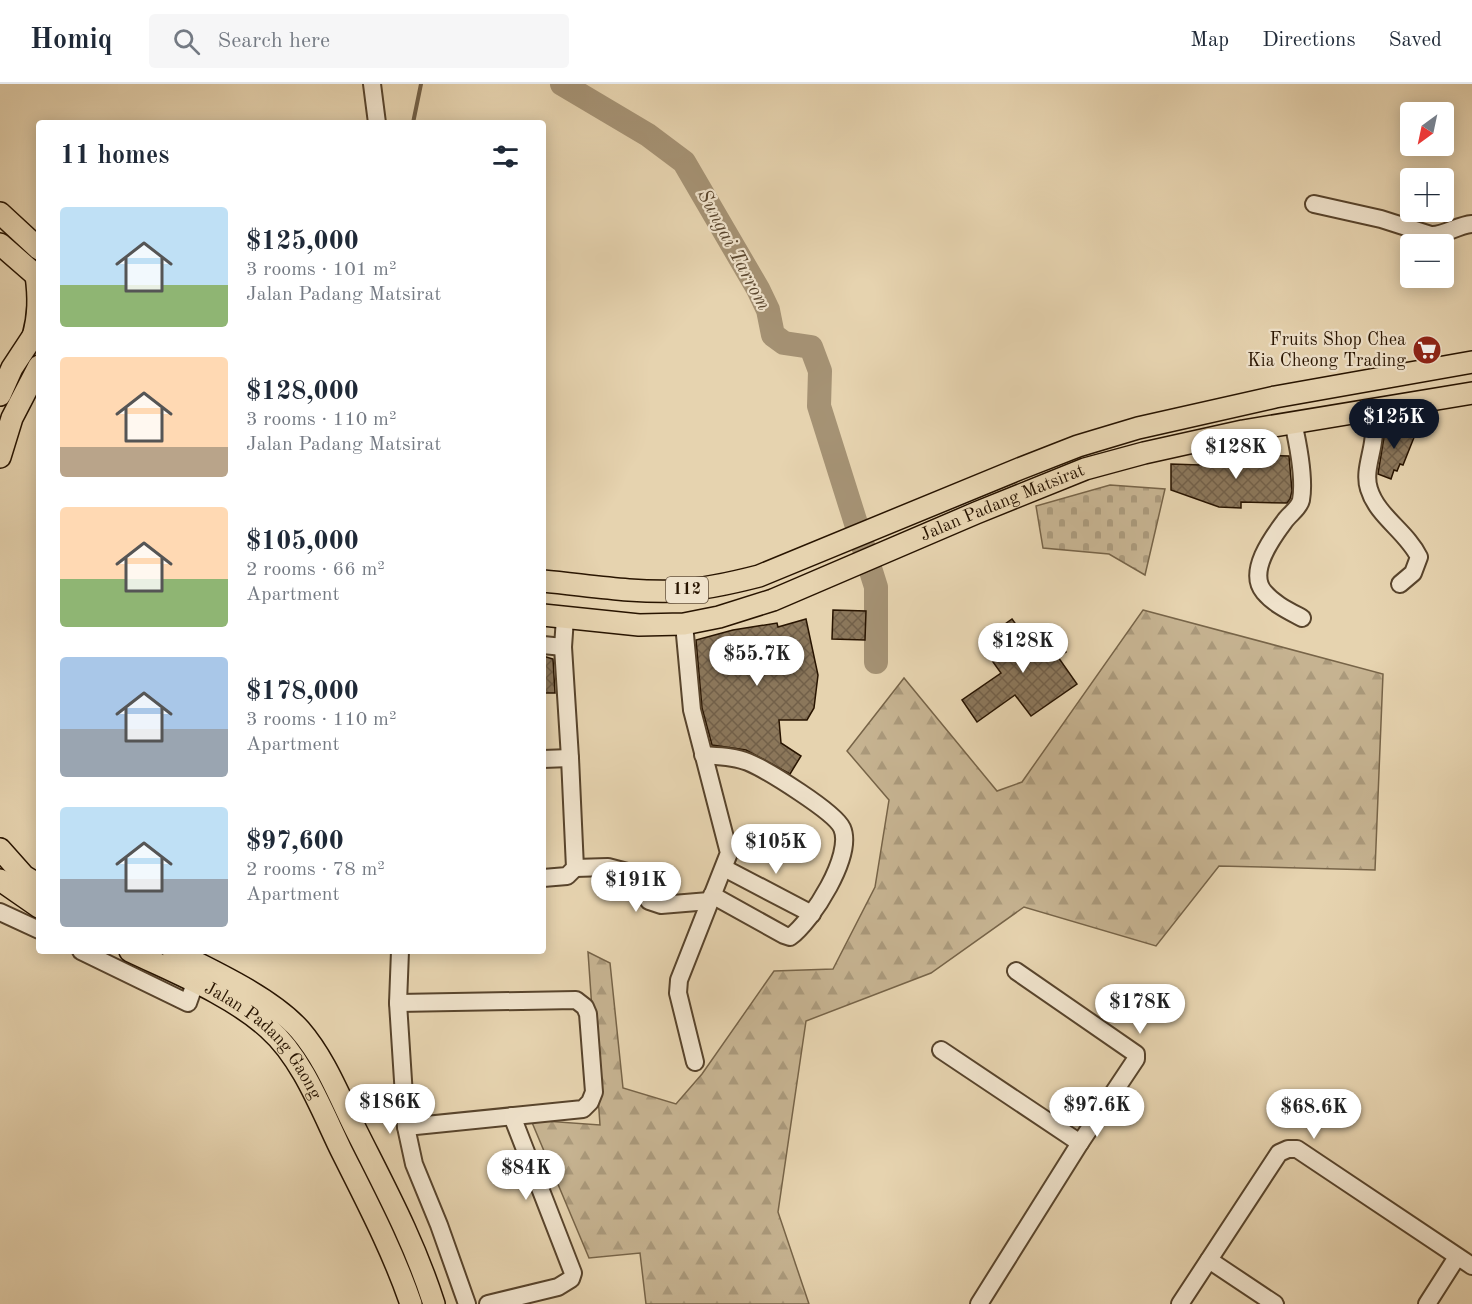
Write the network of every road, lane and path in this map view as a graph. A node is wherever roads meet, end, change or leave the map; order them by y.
1 (372, 84) edge
2 (377, 120) edge
3 (1314, 204) dead end
4 (0, 213) edge
5 (1472, 224) edge
6 (0, 244) edge
7 (36, 246) edge
8 (36, 276) edge
9 (36, 332) edge
10 (1472, 362) edge
11 (36, 372) edge
12 (1472, 393) edge
13 (0, 395) edge
14 (1371, 410) junction
15 (1293, 422) junction
16 (0, 457) edge
17 (546, 580) edge
18 (1400, 584) dead end
19 (546, 615) edge
20 (565, 618) junction
21 (1302, 618) dead end
22 (684, 624) junction
23 (546, 645) edge
24 (563, 647) junction
25 (703, 755) junction
26 (570, 758) junction
27 (546, 759) edge
28 (0, 849) edge
29 (574, 868) junction
30 (724, 868) junction
31 (546, 878) edge
32 (0, 880) edge
33 (36, 883) edge
34 (710, 898) junction
35 (36, 905) edge
36 (0, 912) edge
37 (812, 914) junction
38 (36, 929) edge
39 (87, 954) edge
40 (139, 954) edge
41 (176, 954) edge
42 (400, 954) edge
43 (1016, 970) dead end
44 (198, 974) junction
45 (398, 1004) junction
46 (941, 1050) dead end
47 (695, 1062) dead end
48 (512, 1116) junction
49 (406, 1127) junction
50 (1080, 1143) junction
51 (1457, 1257) junction
52 (1209, 1260) junction
53 (1472, 1266) edge
54 (989, 1301) edge
55 (411, 1304) edge
56 (434, 1304) edge
57 (467, 1304) edge
58 (488, 1304) edge
59 (1180, 1304) edge
60 (1275, 1304) edge
61 (1427, 1304) edge

1 - 2 street
3 - 5 street
4 - 7 main road
6 - 8 main road
9 - 13 main road
10 - 17 main road, Jalan Padang Matsirat / 112
11 - 16 main road
12 - 14 main road, Jalan Padang Matsirat / 112
14 - 15 main road, Jalan Padang Matsirat / 112
14 - 18 street
15 - 21 street
15 - 22 main road, Jalan Padang Matsirat / 112
19 - 20 main road, Jalan Padang Matsirat / 112
20 - 22 main road, Jalan Padang Matsirat / 112
20 - 24 street
22 - 25 street
23 - 24 street
24 - 26 street
25 - 30 street
25 - 37 street
26 - 27 street
26 - 29 street
28 - 33 main road
29 - 31 street
29 - 34 street
30 - 34 street
30 - 37 street
32 - 35 main road
34 - 37 street
34 - 47 street
36 - 38 street
39 - 44 street
40 - 44 main road, Jalan Padang Gaong
41 - 44 main road, Jalan Padang Gaong
42 - 45 street
43 - 50 street
44 - 55 main road, Jalan Padang Gaong
44 - 56 main road, Jalan Padang Gaong
45 - 48 street
45 - 49 street
46 - 50 street
48 - 49 street
48 - 58 street
49 - 57 street
50 - 54 street
51 - 52 street
51 - 53 street
51 - 61 street
52 - 59 street
52 - 60 street

